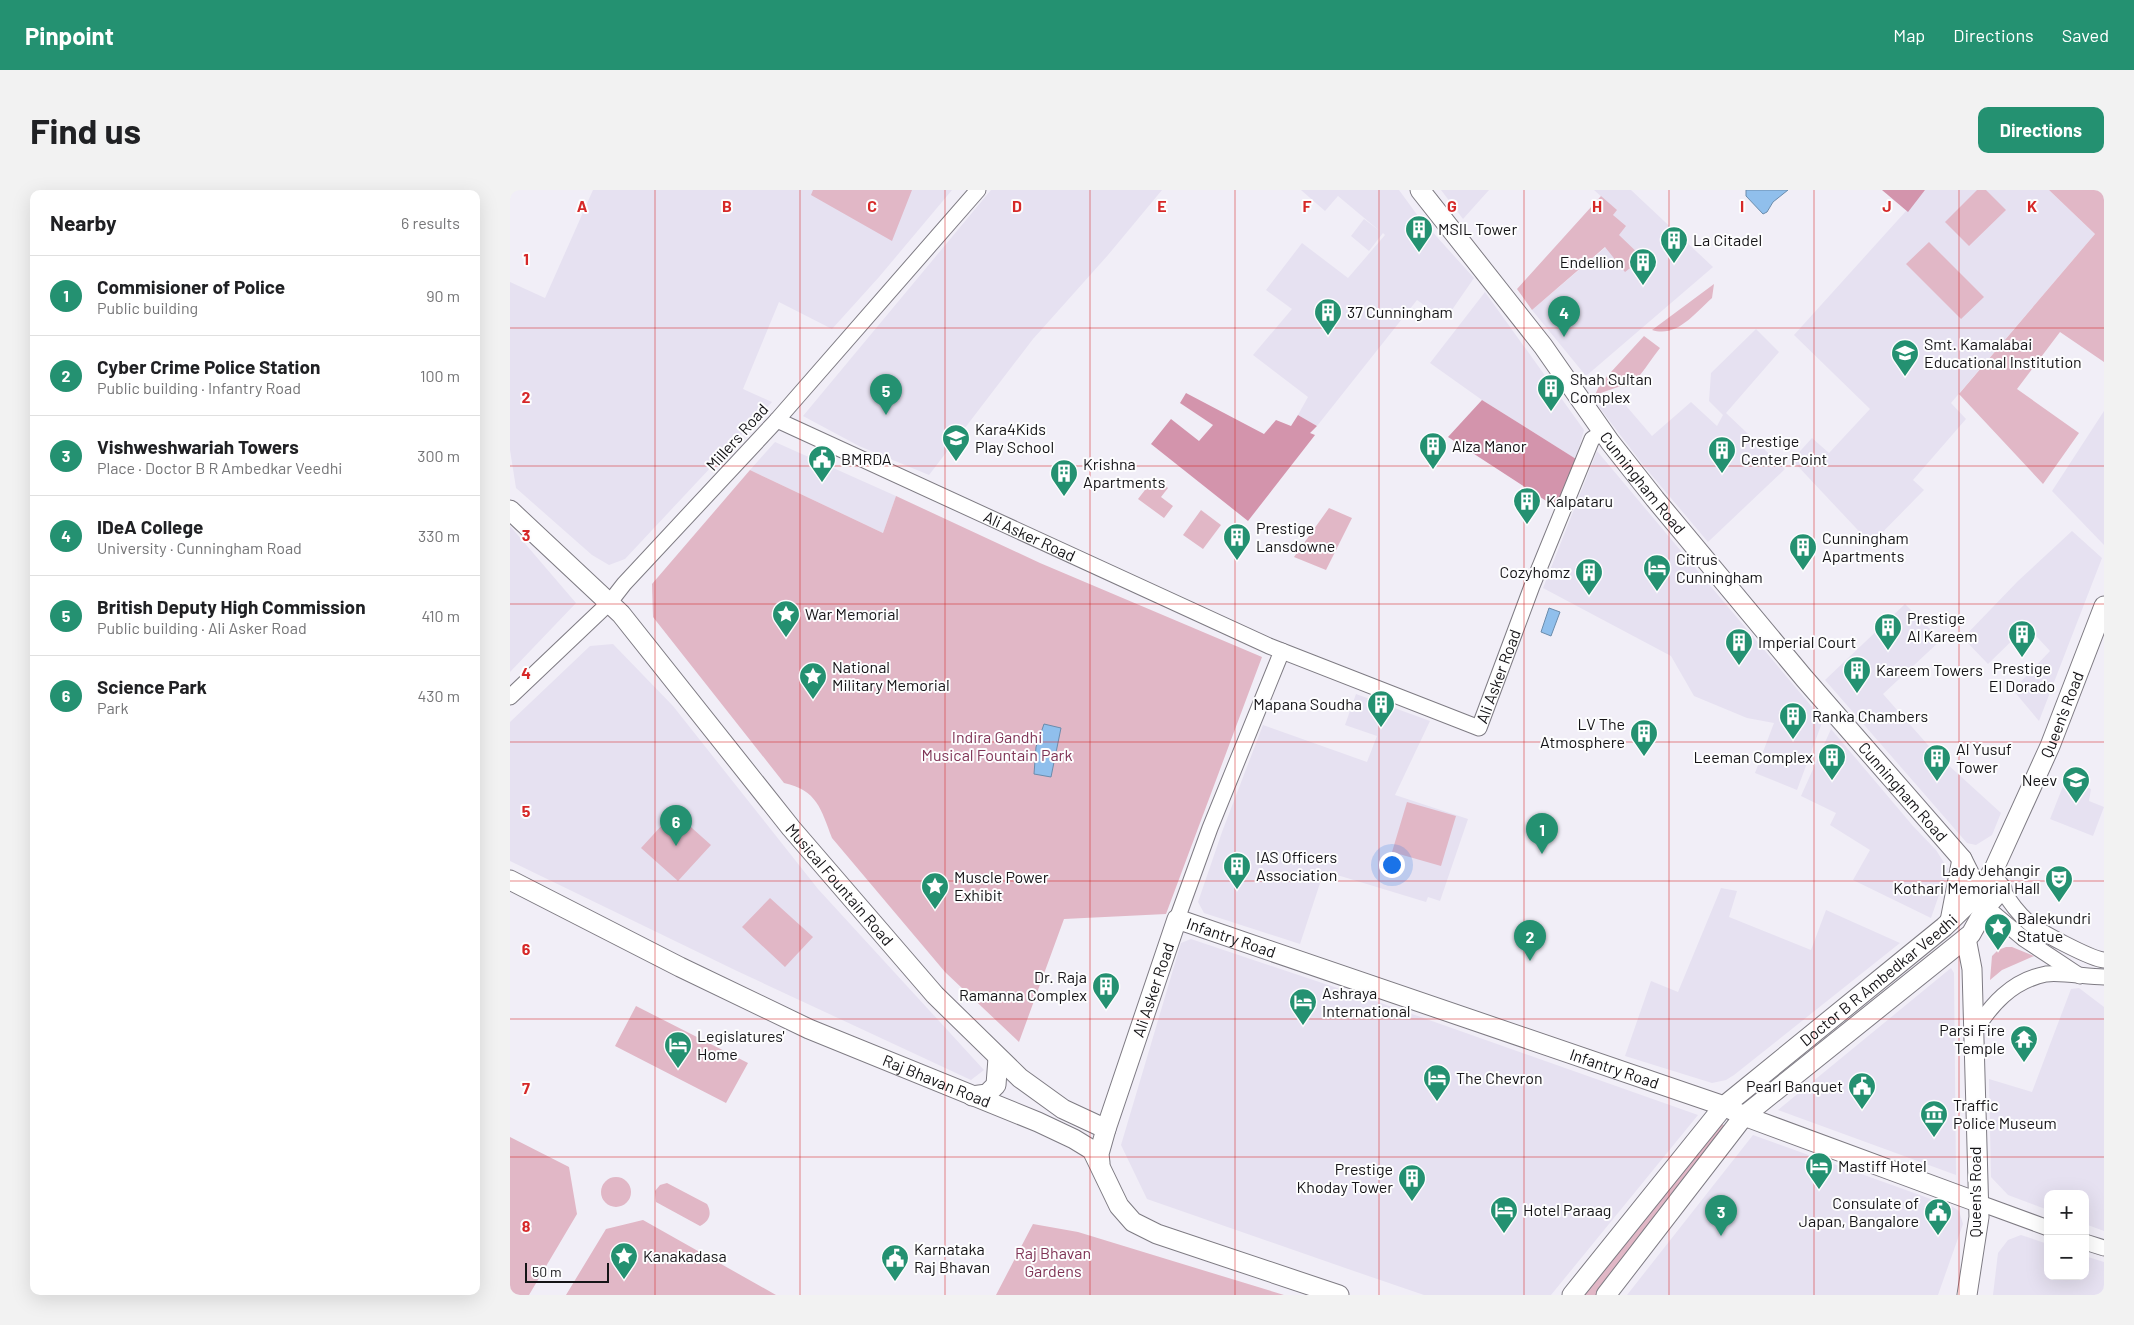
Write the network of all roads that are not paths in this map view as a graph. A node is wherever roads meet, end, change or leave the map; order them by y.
1 (978, 190) edge
2 (1420, 190) edge
3 (777, 420) junction
4 (1603, 432) junction
5 (511, 511) edge
6 (610, 602) junction
7 (2104, 606) edge
8 (1282, 651) junction
9 (510, 697) edge
10 (1962, 859) junction
11 (1996, 878) junction
12 (510, 880) edge
13 (1982, 900) junction
14 (1177, 919) junction
15 (1950, 921) junction
16 (1966, 938) junction
17 (2104, 960) edge
18 (2081, 977) junction
19 (2104, 977) edge
20 (1973, 1033) junction
21 (998, 1058) junction
22 (972, 1096) junction
23 (1724, 1106) junction
24 (1744, 1116) junction
25 (1106, 1129) junction
26 (1100, 1163) junction
27 (1978, 1202) junction
28 (2044, 1227) edge
29 (2089, 1243) edge
30 (2104, 1248) edge
31 (1339, 1295) edge
32 (1572, 1295) edge
33 (1606, 1295) edge
34 (1967, 1295) edge

1 - 3 street, Millers Road
2 - 4 main road, Cunningham Road
3 - 6 street, Millers Road
3 - 8 street, Ali Asker Road
4 - 8 street, Ali Asker Road
4 - 10 main road, Cunningham Road
5 - 6 main road, Musical Fountain Road
6 - 9 street, Millers Road
6 - 21 main road, Musical Fountain Road
7 - 11 main road, Queen's Road
8 - 14 street, Ali Asker Road
10 - 11 main road
10 - 13 main road, Cunningham Road
10 - 15 main road
11 - 13 main road, Doctor B R Ambedkar Veedhi
11 - 17 street
12 - 22 main road, Raj Bhavan Road
13 - 15 main road, Doctor B R Ambedkar Veedhi
13 - 16 main road, Doctor B R Ambedkar Veedhi
13 - 18 street
14 - 23 main road, Infantry Road
14 - 25 main road, Ali Asker Road
15 - 16 main road
15 - 23 main road, Doctor B R Ambedkar Veedhi
16 - 20 main road, Queen's Road
16 - 24 main road, Doctor B R Ambedkar Veedhi
18 - 19 street
18 - 20 street
20 - 27 main road, Queen's Road
21 - 22 main road
21 - 25 main road, Musical Fountain Road
22 - 26 main road, Raj Bhavan Road
23 - 24 main road, Infantry Road
23 - 32 main road, Doctor B R Ambedkar Veedhi
24 - 27 main road, Infantry Road
24 - 33 main road, Doctor B R Ambedkar Veedhi
25 - 26 main road, Ali Asker Road
26 - 31 main road, Raj Bhavan Road
27 - 28 street, Infantry Road
27 - 34 main road, Queen's Road
29 - 30 street

